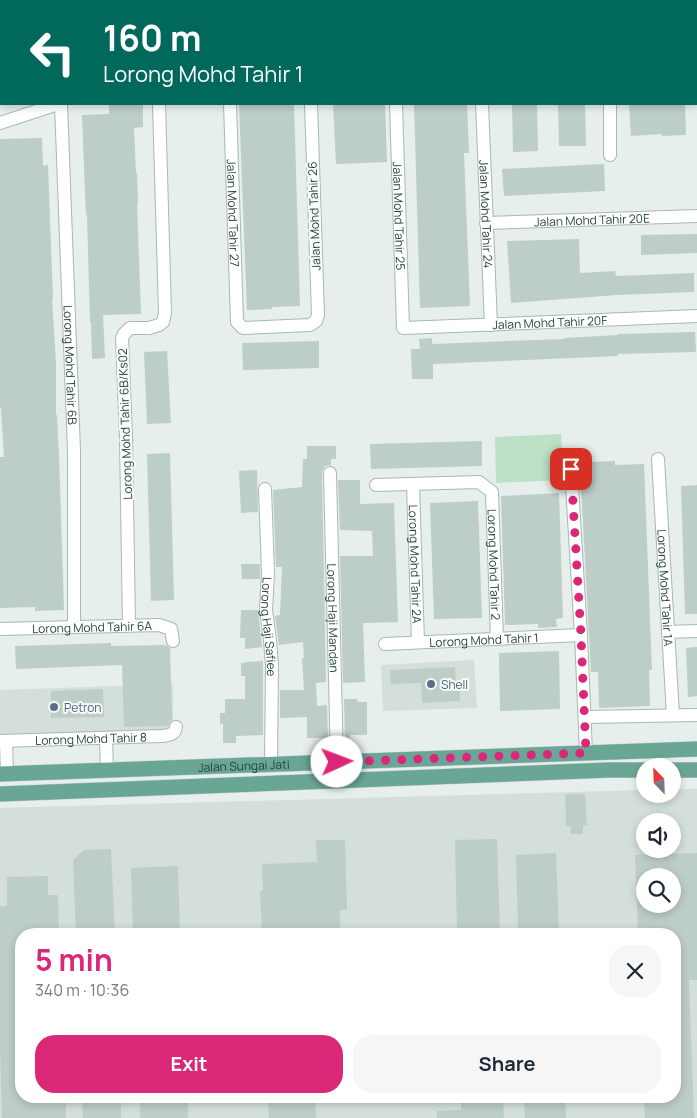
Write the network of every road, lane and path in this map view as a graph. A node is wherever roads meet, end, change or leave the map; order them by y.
1 (56, 105) edge
2 (59, 105) edge
3 (159, 105) edge
4 (230, 105) edge
5 (311, 105) edge
6 (396, 105) edge
7 (482, 105) edge
8 (610, 105) edge
9 (0, 123) edge
10 (610, 155) dead end
11 (697, 216) edge
12 (486, 223) junction
13 (697, 316) edge
14 (490, 324) junction
15 (310, 325) joint
16 (403, 328) joint
17 (582, 458) dead end
18 (658, 459) dead end
19 (330, 474) dead end
20 (376, 485) dead end
21 (413, 485) junction
22 (265, 489) dead end
23 (129, 625) junction
24 (74, 627) junction
25 (0, 629) edge
26 (697, 631) edge
27 (668, 632) junction
28 (581, 635) junction
29 (497, 638) junction
30 (174, 641) dead end
31 (418, 642) junction
32 (385, 644) dead end
33 (673, 715) junction
34 (697, 715) edge
35 (585, 717) junction
36 (176, 727) dead end
37 (106, 738) junction
38 (3, 741) edge
39 (697, 749) edge
40 (586, 753) junction
41 (337, 762) junction
42 (271, 764) junction
43 (107, 770) junction
44 (636, 770) edge
45 (681, 770) edge
46 (697, 770) edge
47 (3, 774) edge
48 (0, 794) edge

1 - 9 street
2 - 24 street, Lorong Mohd Tahir 6B
3 - 23 street, Lorong Mohd Tahir 6B/Ks02
4 - 15 street, Jalan Mohd Tahir 27
5 - 15 street, Jalan Mohd Tahir 26
6 - 16 street, Jalan Mohd Tahir 25
7 - 12 street, Jalan Mohd Tahir 24
8 - 10 street
11 - 12 street, Jalan Mohd Tahir 20E
12 - 14 street, Jalan Mohd Tahir 24
13 - 14 street, Jalan Mohd Tahir 20F
14 - 16 street, Jalan Mohd Tahir 20F
17 - 28 street
18 - 27 street, Lorong Mohd Tahir 1A
19 - 41 street, Lorong Haji Mandan
20 - 21 street
21 - 29 street, Lorong Mohd Tahir 2
21 - 31 street, Lorong Mohd Tahir 2A
22 - 42 street, Lorong Haji Safiee
23 - 24 street, Lorong Mohd Tahir 6A
23 - 30 street, Lorong Mohd Tahir 6A
24 - 25 street, Lorong Mohd Tahir 6A
26 - 27 street
27 - 33 street, Lorong Mohd Tahir 1A
28 - 29 street, Lorong Mohd Tahir 1
28 - 35 street
29 - 31 street, Lorong Mohd Tahir 1
31 - 32 street, Lorong Mohd Tahir 1
33 - 34 street
33 - 35 street
35 - 40 street
36 - 37 street, Lorong Mohd Tahir 8
37 - 38 street, Lorong Mohd Tahir 8
37 - 43 street
38 - 47 street
39 - 40 main road, Jalan Sungai Jati
40 - 41 main road, Jalan Sungai Jati
41 - 42 main road, Jalan Sungai Jati
42 - 43 main road, Jalan Sungai Jati
43 - 47 main road, Jalan Sungai Jati
44 - 48 main road, Jalan Sungai Jati
45 - 46 main road

